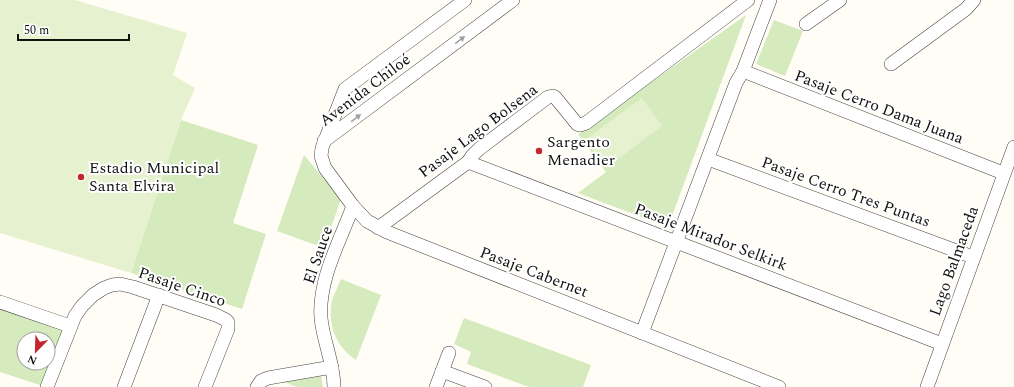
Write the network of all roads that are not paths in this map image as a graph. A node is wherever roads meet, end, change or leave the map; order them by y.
1 (465, 0) edge
2 (513, 0) edge
3 (748, 0) edge
4 (770, 0) edge
5 (840, 0) edge
6 (974, 0) edge
7 (806, 24) dead end
8 (891, 64) dead end
9 (743, 71) junction
10 (324, 141) junction
11 (1014, 146) edge
12 (708, 158) junction
13 (468, 162) junction
14 (1003, 173) junction
15 (353, 206) junction
16 (378, 228) junction
17 (676, 242) junction
18 (973, 257) junction
19 (159, 295) junction
20 (0, 302) edge
21 (70, 326) junction
22 (642, 333) junction
23 (942, 344) junction
24 (449, 353) dead end
25 (332, 367) junction
26 (442, 371) junction
27 (47, 387) edge
28 (124, 387) edge
29 (205, 387) edge
30 (257, 387) edge
31 (334, 387) edge
32 (436, 387) edge
33 (485, 387) edge
34 (779, 387) edge
35 (927, 387) edge

1 - 10 street, Avenida Chiloé
10 -> 2 street, Avenida Chiloé
3 - 13 street, Pasaje Lago Bolsena
4 - 9 street
5 - 7 street
6 - 8 street
9 - 12 street
9 - 14 street, Pasaje Cerro Dama Juana
10 - 15 street, Pasaje Cabernet
11 - 14 street, Lago Balmaceda
12 - 17 street
12 - 18 street, Pasaje Cerro Tres Puntas
13 - 16 street, Pasaje Lago Bolsena
13 - 17 street, Pasaje Mirador Selkirk
14 - 18 street, Lago Balmaceda
15 - 16 street, Pasaje Cabernet
15 - 25 street, El Sauce
16 - 22 street, Pasaje Cabernet
17 - 22 street
17 - 23 street, Pasaje Mirador Selkirk
18 - 23 street, Lago Balmaceda
19 - 21 street, Pasaje Cinco
19 - 28 street
19 - 29 street, Pasaje Cinco
20 - 21 street
21 - 27 street, Pasaje Cinco
22 - 34 street, Pasaje Cabernet
23 - 35 street, Lago Balmaceda
24 - 26 street
25 - 30 street
25 - 31 street, El Sauce
26 - 32 street
26 - 33 street

